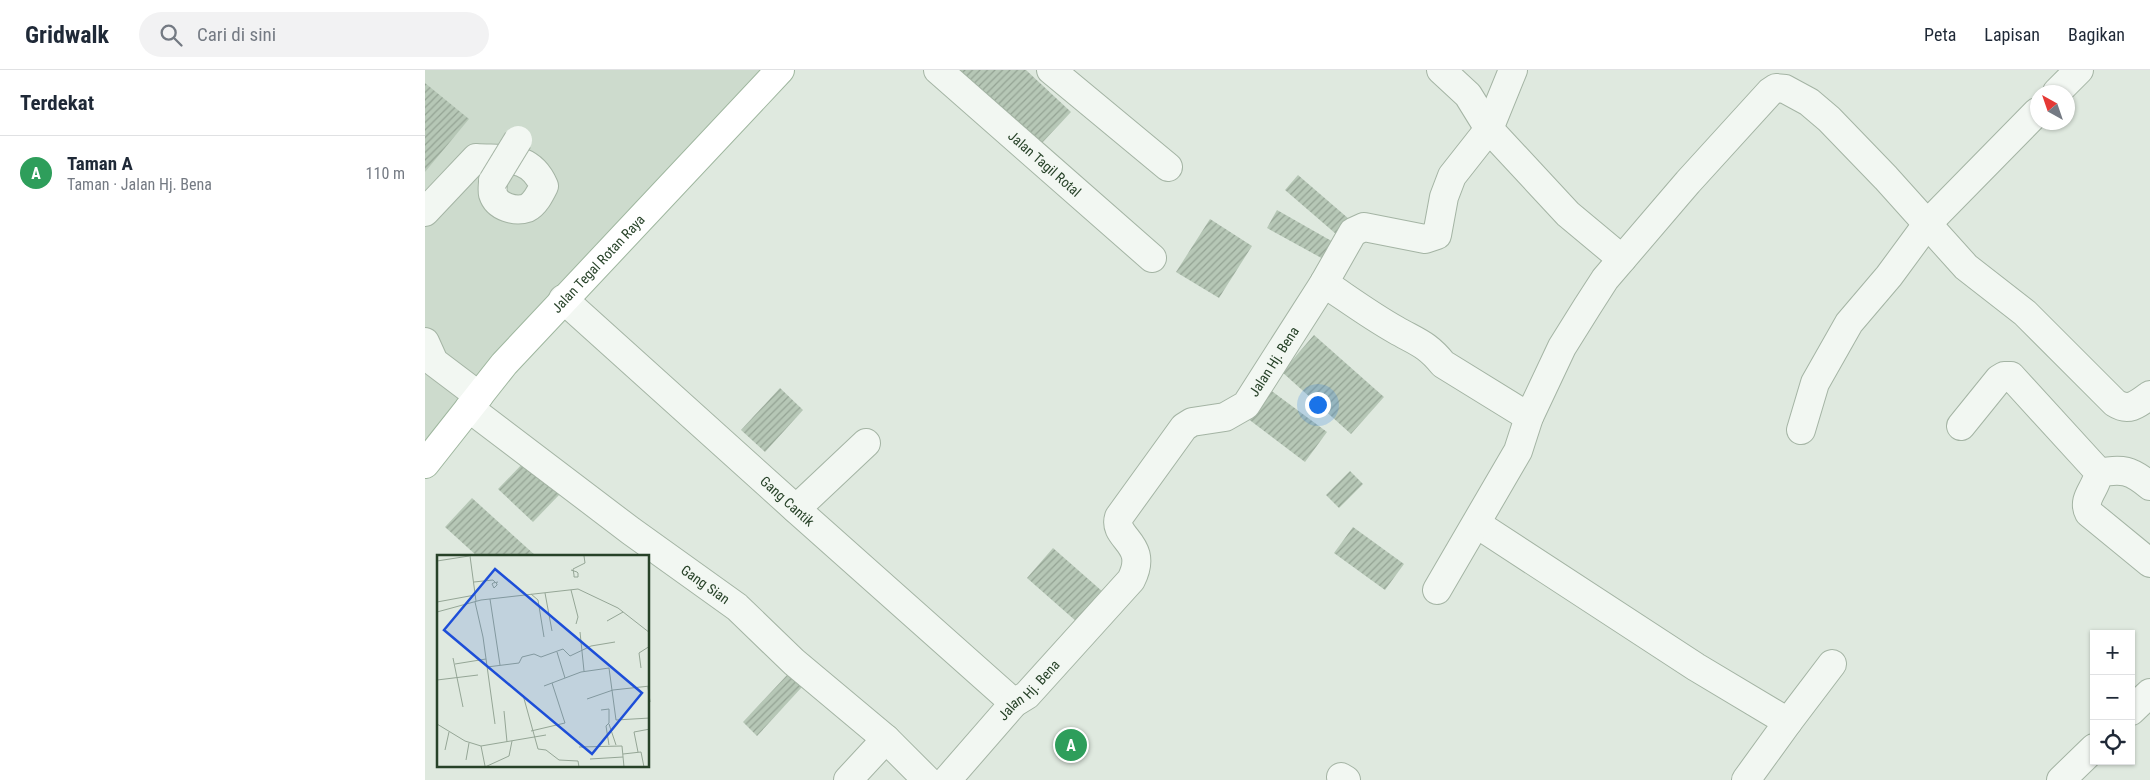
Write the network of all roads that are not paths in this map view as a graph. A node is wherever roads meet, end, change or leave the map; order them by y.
1 (780, 70) edge
2 (938, 70) edge
3 (1051, 70) edge
4 (1441, 70) edge
5 (1513, 70) edge
6 (2079, 70) edge
7 (2064, 85) edge
8 (2030, 119) edge
9 (1489, 129) junction
10 (518, 140) dead end
11 (1168, 168) dead end
12 (425, 212) edge
13 (1928, 223) junction
14 (1152, 258) dead end
15 (1622, 259) junction
16 (1324, 283) junction
17 (563, 298) junction
18 (428, 359) edge
19 (2150, 395) edge
20 (474, 402) junction
21 (1529, 417) junction
22 (1961, 426) dead end
23 (1801, 430) dead end
24 (866, 443) dead end
25 (425, 464) edge
26 (2098, 473) junction
27 (2150, 486) edge
28 (795, 509) junction
29 (1477, 524) junction
30 (2150, 563) edge
31 (1437, 590) dead end
32 (1832, 664) dead end
33 (2150, 692) edge
34 (1014, 703) junction
35 (2135, 707) edge
36 (1789, 722) junction
37 (886, 739) junction
38 (2090, 752) edge
39 (848, 780) edge
40 (927, 780) edge
41 (947, 780) edge
42 (1746, 780) edge
43 (2061, 780) edge

1 - 17 main road, Jalan Tegal Rotan Raya
2 - 14 street, Jalan Tagil Rotal
3 - 11 street
4 - 9 street
5 - 9 street, Jalan Hj. Bena
6 - 7 street
8 - 13 street
9 - 15 street
9 - 16 street, Jalan Hj. Bena
10 - 12 street, bridge
13 - 15 street
13 - 19 street
13 - 23 street
15 - 21 street
16 - 21 street
16 - 34 street, Jalan Hj. Bena
17 - 20 main road, Jalan Tegal Rotan Raya
17 - 28 street, Gang Cantik
18 - 20 street, Gang Sian
20 - 25 main road, Jalan Tegal Rotan Raya
20 - 37 street, Gang Sian
21 - 29 street
22 - 26 street
24 - 28 street
26 - 27 street
26 - 30 street
28 - 34 street, Gang Cantik
29 - 31 street
29 - 36 street
32 - 36 street
33 - 35 street
34 - 41 street, Jalan Hj. Bena
36 - 42 street
37 - 39 street
37 - 40 street, Gang Sian
38 - 43 street

